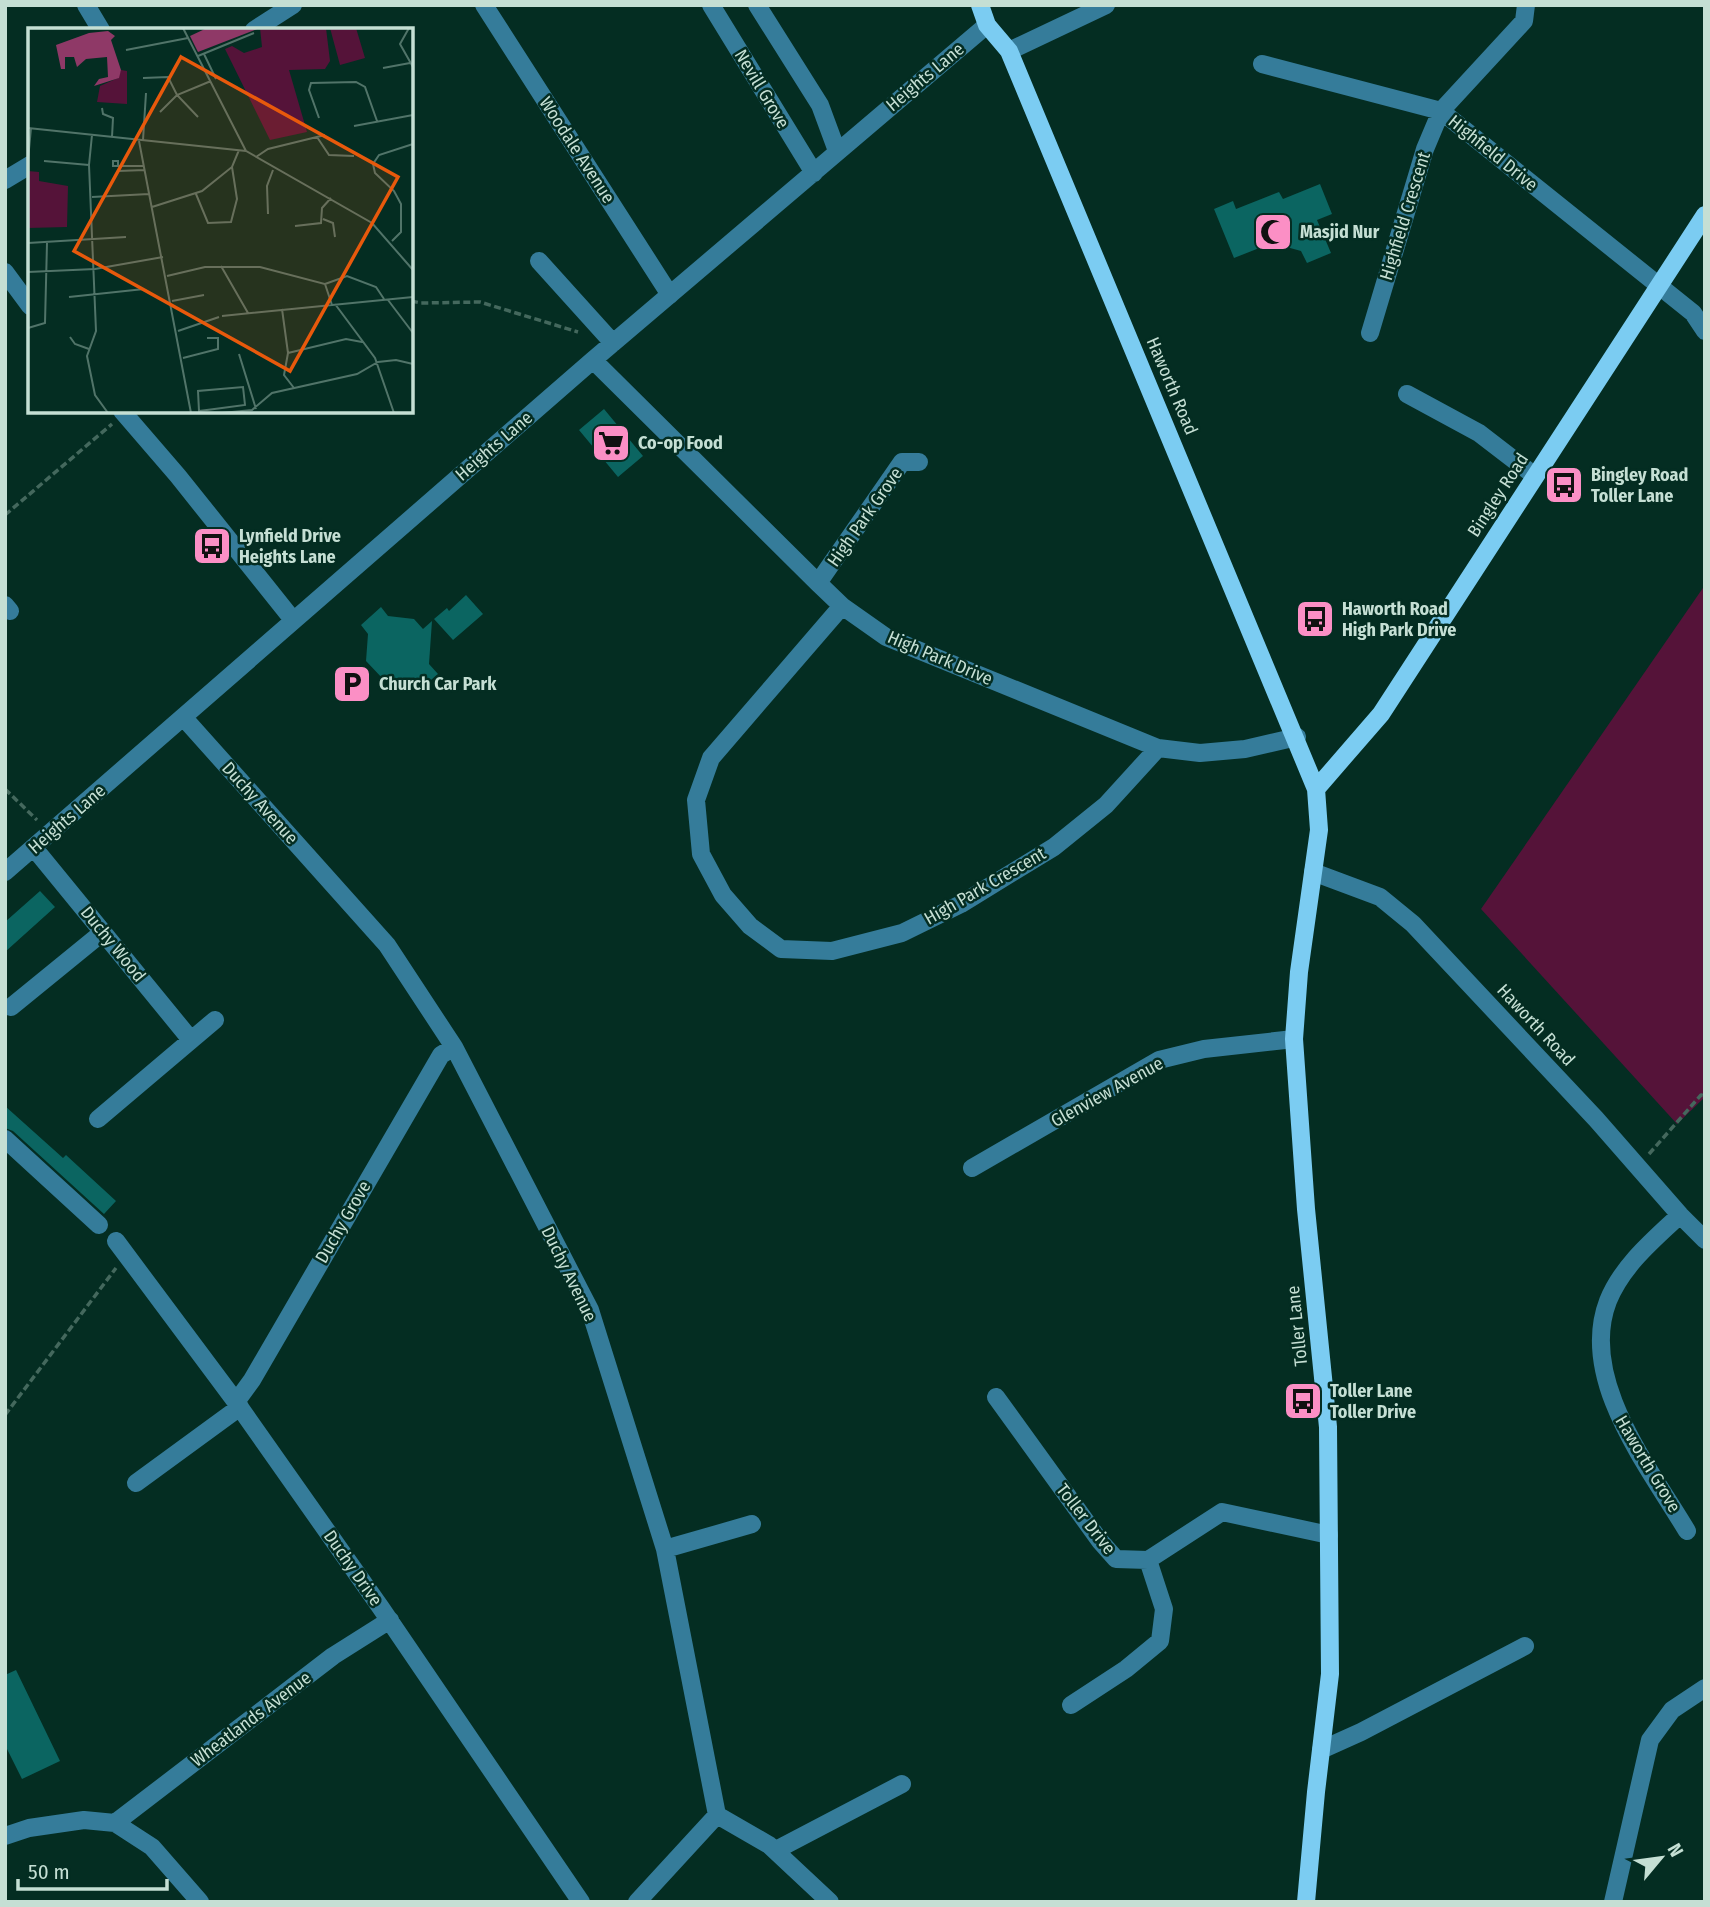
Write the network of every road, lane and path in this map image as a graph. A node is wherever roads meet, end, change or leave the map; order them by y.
1 (86, 5) edge
2 (293, 5) edge
3 (484, 5) edge
4 (711, 5) edge
5 (757, 5) edge
6 (980, 5) edge
7 (1106, 5) edge
8 (1526, 5) edge
9 (987, 25) junction
10 (100, 28) edge
11 (257, 28) edge
12 (1009, 51) junction
13 (1262, 64) dead end
14 (1441, 111) junction
15 (837, 151) junction
16 (28, 166) edge
17 (814, 173) junction
18 (5, 180) edge
19 (1705, 215) edge
20 (539, 261) dead end
21 (5, 272) edge
22 (1658, 286) junction
23 (670, 295) junction
24 (413, 301) edge
25 (28, 303) edge
26 (1699, 309) edge
27 (1705, 331) edge
28 (1370, 333) dead end
29 (613, 343) junction
30 (593, 360) junction
31 (1407, 394) dead end
32 (122, 413) edge
33 (124, 413) edge
34 (919, 462) dead end
35 (1535, 476) junction
36 (5, 515) edge
37 (818, 583) junction
38 (842, 606) junction
39 (293, 620) junction
40 (184, 718) junction
41 (1297, 737) junction
42 (1158, 748) junction
43 (5, 789) edge
44 (1317, 789) junction
45 (51, 833) junction
46 (34, 848) junction
47 (5, 872) edge
48 (1313, 872) junction
49 (103, 932) junction
50 (11, 1007) dead end
51 (215, 1020) dead end
52 (1294, 1039) junction
53 (191, 1040) junction
54 (454, 1047) junction
55 (1705, 1096) edge
56 (98, 1119) dead end
57 (5, 1139) edge
58 (1638, 1167) junction
59 (972, 1168) dead end
60 (1680, 1215) junction
61 (99, 1224) dead end
62 (1705, 1240) edge
63 (121, 1248) joint
64 (996, 1397) dead end
65 (238, 1404) junction
66 (5, 1415) edge
67 (136, 1483) dead end
68 (752, 1524) dead end
69 (1687, 1531) dead end
70 (1329, 1535) junction
71 (665, 1549) junction
72 (1148, 1560) junction
73 (390, 1620) junction
74 (1525, 1646) dead end
75 (1705, 1688) edge
76 (1071, 1705) dead end
77 (1321, 1750) junction
78 (902, 1784) dead end
79 (718, 1815) junction
80 (115, 1823) junction
81 (6, 1834) edge
82 (776, 1850) junction
83 (200, 1902) edge
84 (581, 1902) edge
85 (637, 1902) edge
86 (830, 1902) edge
87 (1306, 1902) edge
88 (1613, 1902) edge

1 - 10 street
2 - 11 street
3 - 23 street, Woodale Avenue
4 - 17 street, Nevill Grove
5 - 15 street
6 - 9 main road, Haworth Road
7 - 12 street
8 - 14 street, Highfield Crescent
9 - 12 main road, Haworth Road
9 - 15 street, Heights Lane
12 - 41 main road, Haworth Road
13 - 14 street, Highfield Drive
14 - 22 street, Highfield Drive
14 - 28 street, Highfield Crescent
15 - 17 street, Heights Lane
16 - 18 street
17 - 23 street, Heights Lane
19 - 22 main road, Bingley Road
20 - 29 street
21 - 25 street
22 - 26 street, Highfield Drive
22 - 35 main road, Bingley Road
23 - 29 street, Heights Lane
24 - 29 path
26 - 27 street, Highfield Drive
29 - 30 street, Heights Lane
30 - 37 street, High Park Drive
30 - 39 street, Heights Lane
31 - 35 street
32 - 36 path
33 - 39 street
34 - 37 street, High Park Grove
35 - 44 main road, Bingley Road
37 - 38 street, High Park Drive
38 - 42 street, High Park Drive
38 - 42 street, High Park Crescent
39 - 40 street, Heights Lane
40 - 45 street, Heights Lane
40 - 54 street, Duchy Avenue
41 - 42 street, High Park Drive
41 - 44 main road, Haworth Road
43 - 45 path
44 - 48 main road, Toller Lane
45 - 46 street, Heights Lane
46 - 47 street, Heights Lane
46 - 49 street, Duchy Wood
48 - 52 main road, Toller Lane
48 - 58 street, Haworth Road
49 - 50 street
49 - 53 street, Duchy Wood
51 - 53 street
52 - 59 street, Glenview Avenue
52 - 70 main road, Toller Lane
53 - 56 street
54 - 65 street, Duchy Grove
54 - 71 street, Duchy Avenue
55 - 58 path
57 - 61 street
58 - 60 street, Haworth Road
60 - 62 street, Haworth Road
60 - 69 street, Haworth Grove
63 - 65 street, Duchy Drive
63 - 66 path
64 - 72 street, Toller Drive
65 - 67 street
65 - 73 street, Duchy Drive
68 - 71 street
70 - 72 street
70 - 77 main road, Toller Lane
71 - 79 street, Duchy Avenue
72 - 76 street
73 - 80 street, Wheatlands Avenue
73 - 84 street, Duchy Drive
74 - 77 street
75 - 88 street
77 - 87 main road, Toller Lane
78 - 82 street
79 - 82 street
79 - 85 street
80 - 81 street
80 - 83 street
82 - 86 street

